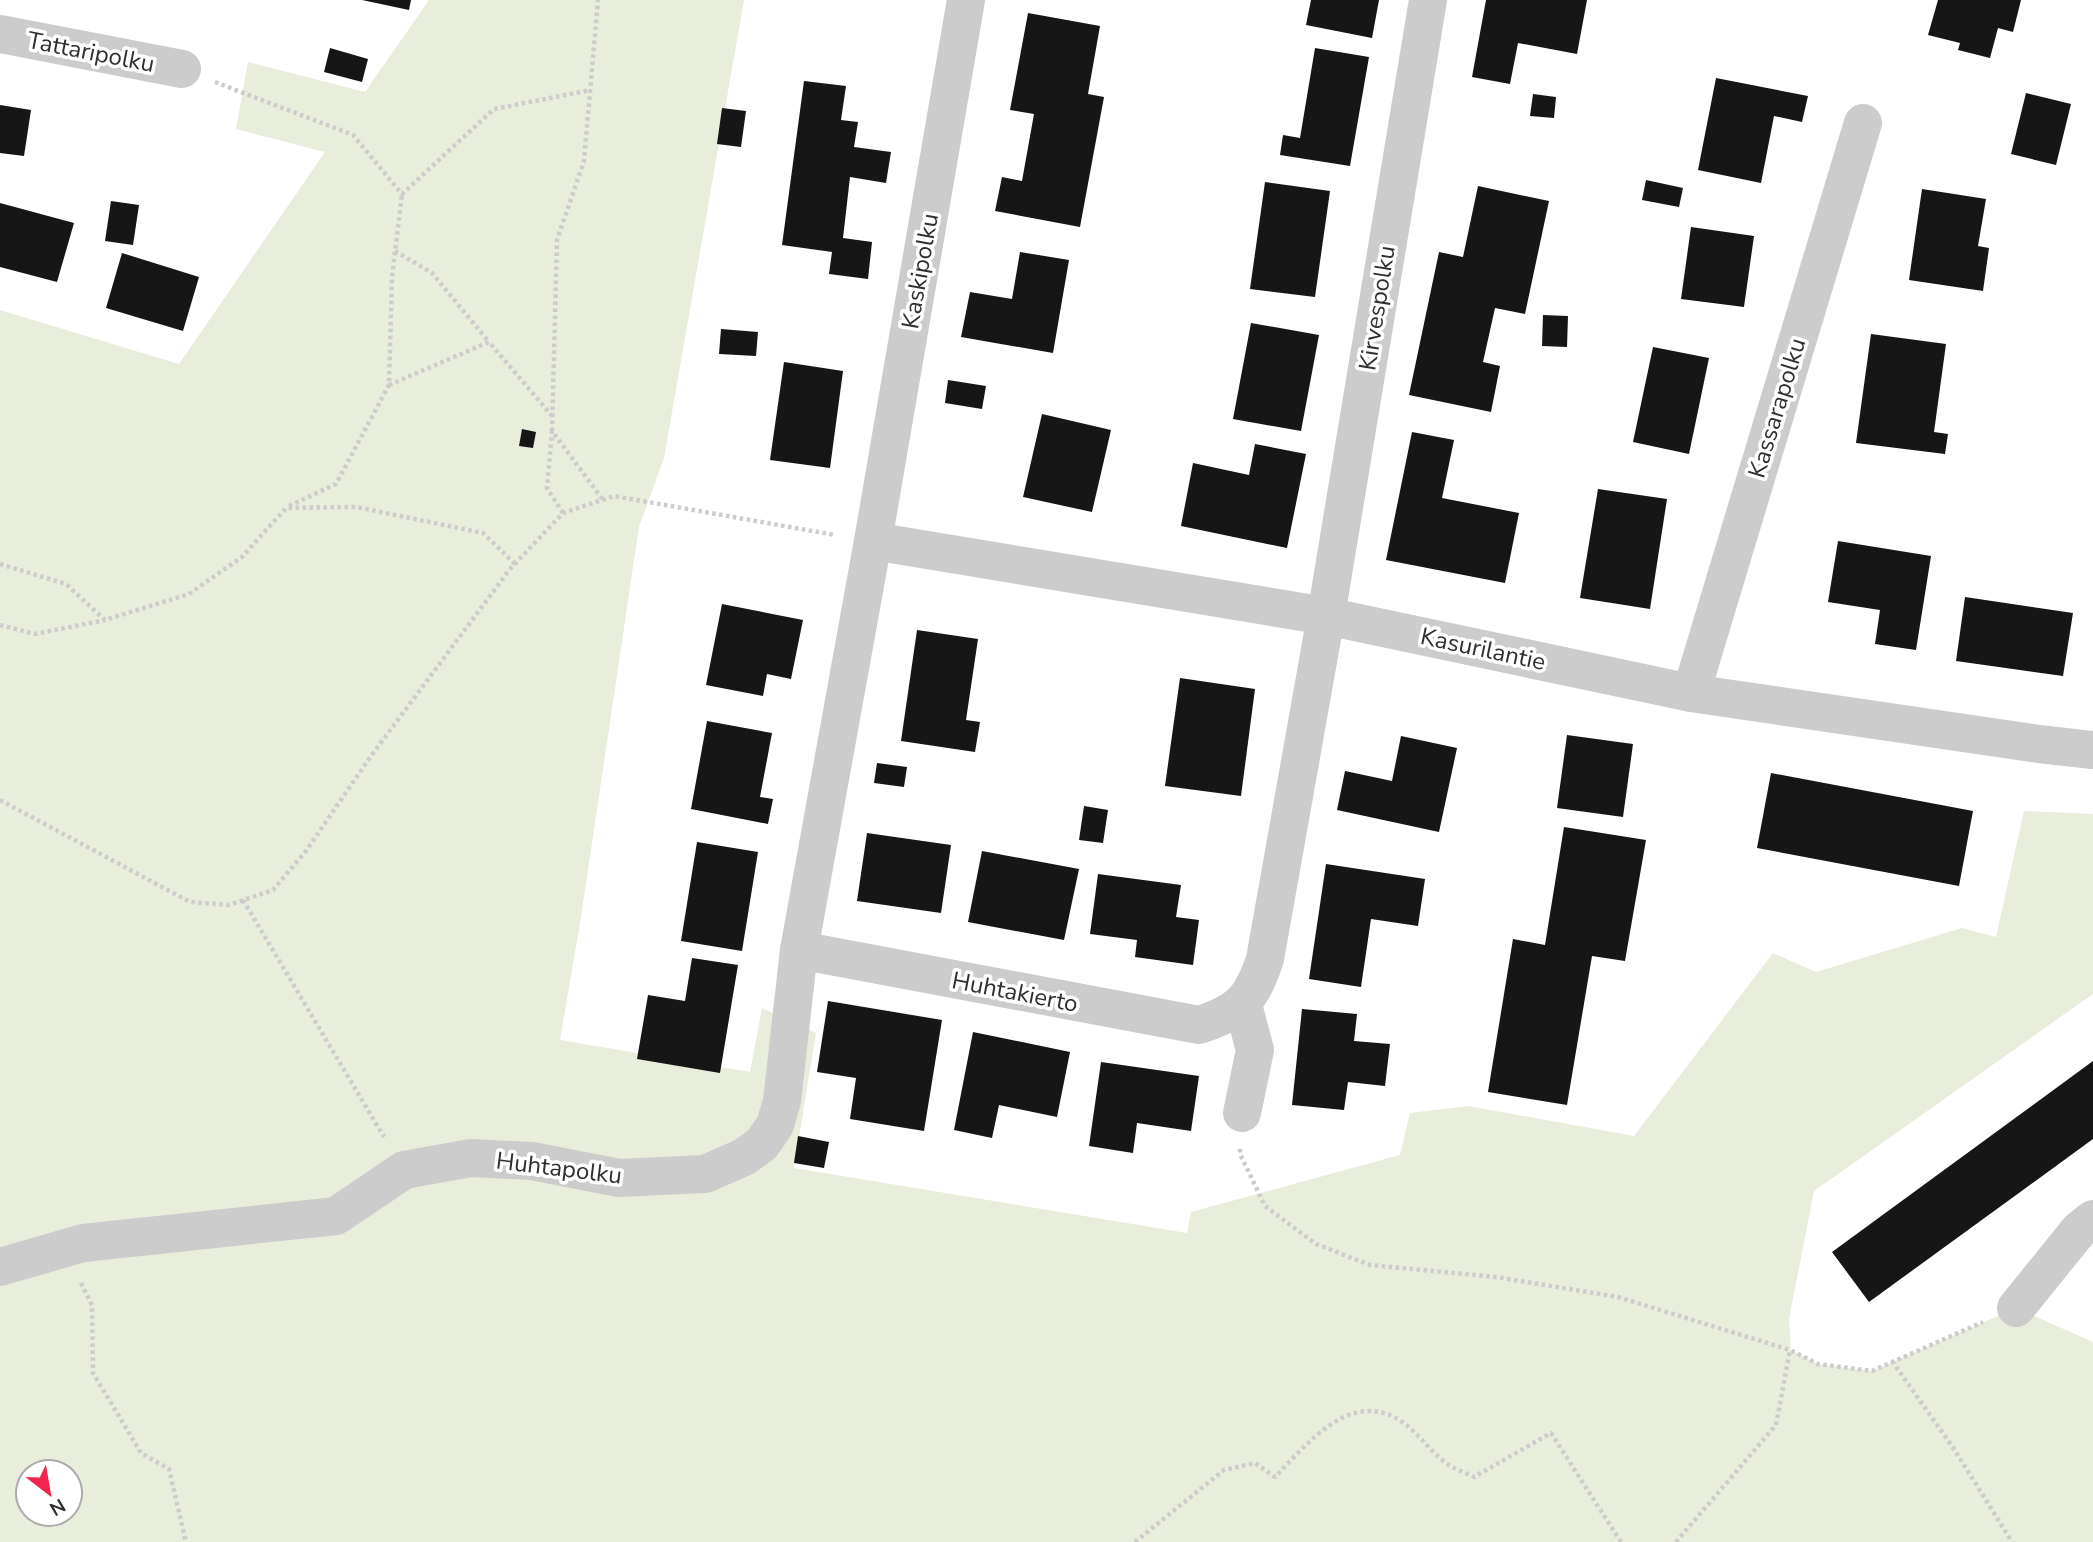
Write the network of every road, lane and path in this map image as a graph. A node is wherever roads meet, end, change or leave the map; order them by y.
1 (598, 0) edge
2 (966, 0) edge
3 (1429, 0) edge
4 (0, 34) edge
5 (182, 69) joint
6 (591, 90) junction
7 (1863, 123) dead end
8 (402, 194) junction
9 (395, 251) junction
10 (489, 341) junction
11 (389, 385) junction
12 (553, 417) junction
13 (552, 431) junction
14 (603, 500) junction
15 (286, 508) junction
16 (563, 513) junction
17 (873, 541) junction
18 (0, 564) edge
19 (514, 564) junction
20 (1326, 616) junction
21 (105, 620) junction
22 (0, 625) edge
23 (1691, 693) junction
24 (2093, 750) edge
25 (0, 800) edge
26 (243, 900) junction
27 (799, 950) junction
28 (1243, 1005) junction
29 (1242, 1114) joint
30 (404, 1170) junction
31 (2093, 1219) edge
32 (64, 1249) junction
33 (0, 1267) edge
34 (2016, 1308) joint
35 (1790, 1350) junction
36 (1892, 1361) junction
37 (186, 1542) edge
38 (1135, 1542) edge
39 (1621, 1542) edge
40 (1675, 1542) edge
41 (2012, 1542) edge

1 - 6 path
2 - 17 street, Kaskipolku
3 - 20 street, Kirvespolku
4 - 5 street, Tattaripolku
5 - 8 path
6 - 8 path
6 - 12 path
7 - 23 street, Kassarapolku
8 - 9 path
9 - 10 path
9 - 11 path
10 - 11 path
10 - 12 path
11 - 15 path
12 - 13 path
13 - 14 path
13 - 16 path
14 - 16 path
14 - 17 path
15 - 19 path
15 - 21 path
16 - 19 path
17 - 20 street, Kasurilantie
17 - 27 street
18 - 21 path
19 - 26 path
20 - 23 street, Kasurilantie
20 - 28 street
21 - 22 path
23 - 24 street, Kasurilantie
25 - 26 path
26 - 30 path
27 - 28 street, Huhtakierto
27 - 30 street, Huhtapolku
28 - 29 street
29 - 35 path
30 - 32 street, Huhtapolku
31 - 34 street
32 - 33 street, Huhtapolku
32 - 37 path
34 - 36 path
35 - 36 path
35 - 40 path
36 - 41 path
38 - 39 path

